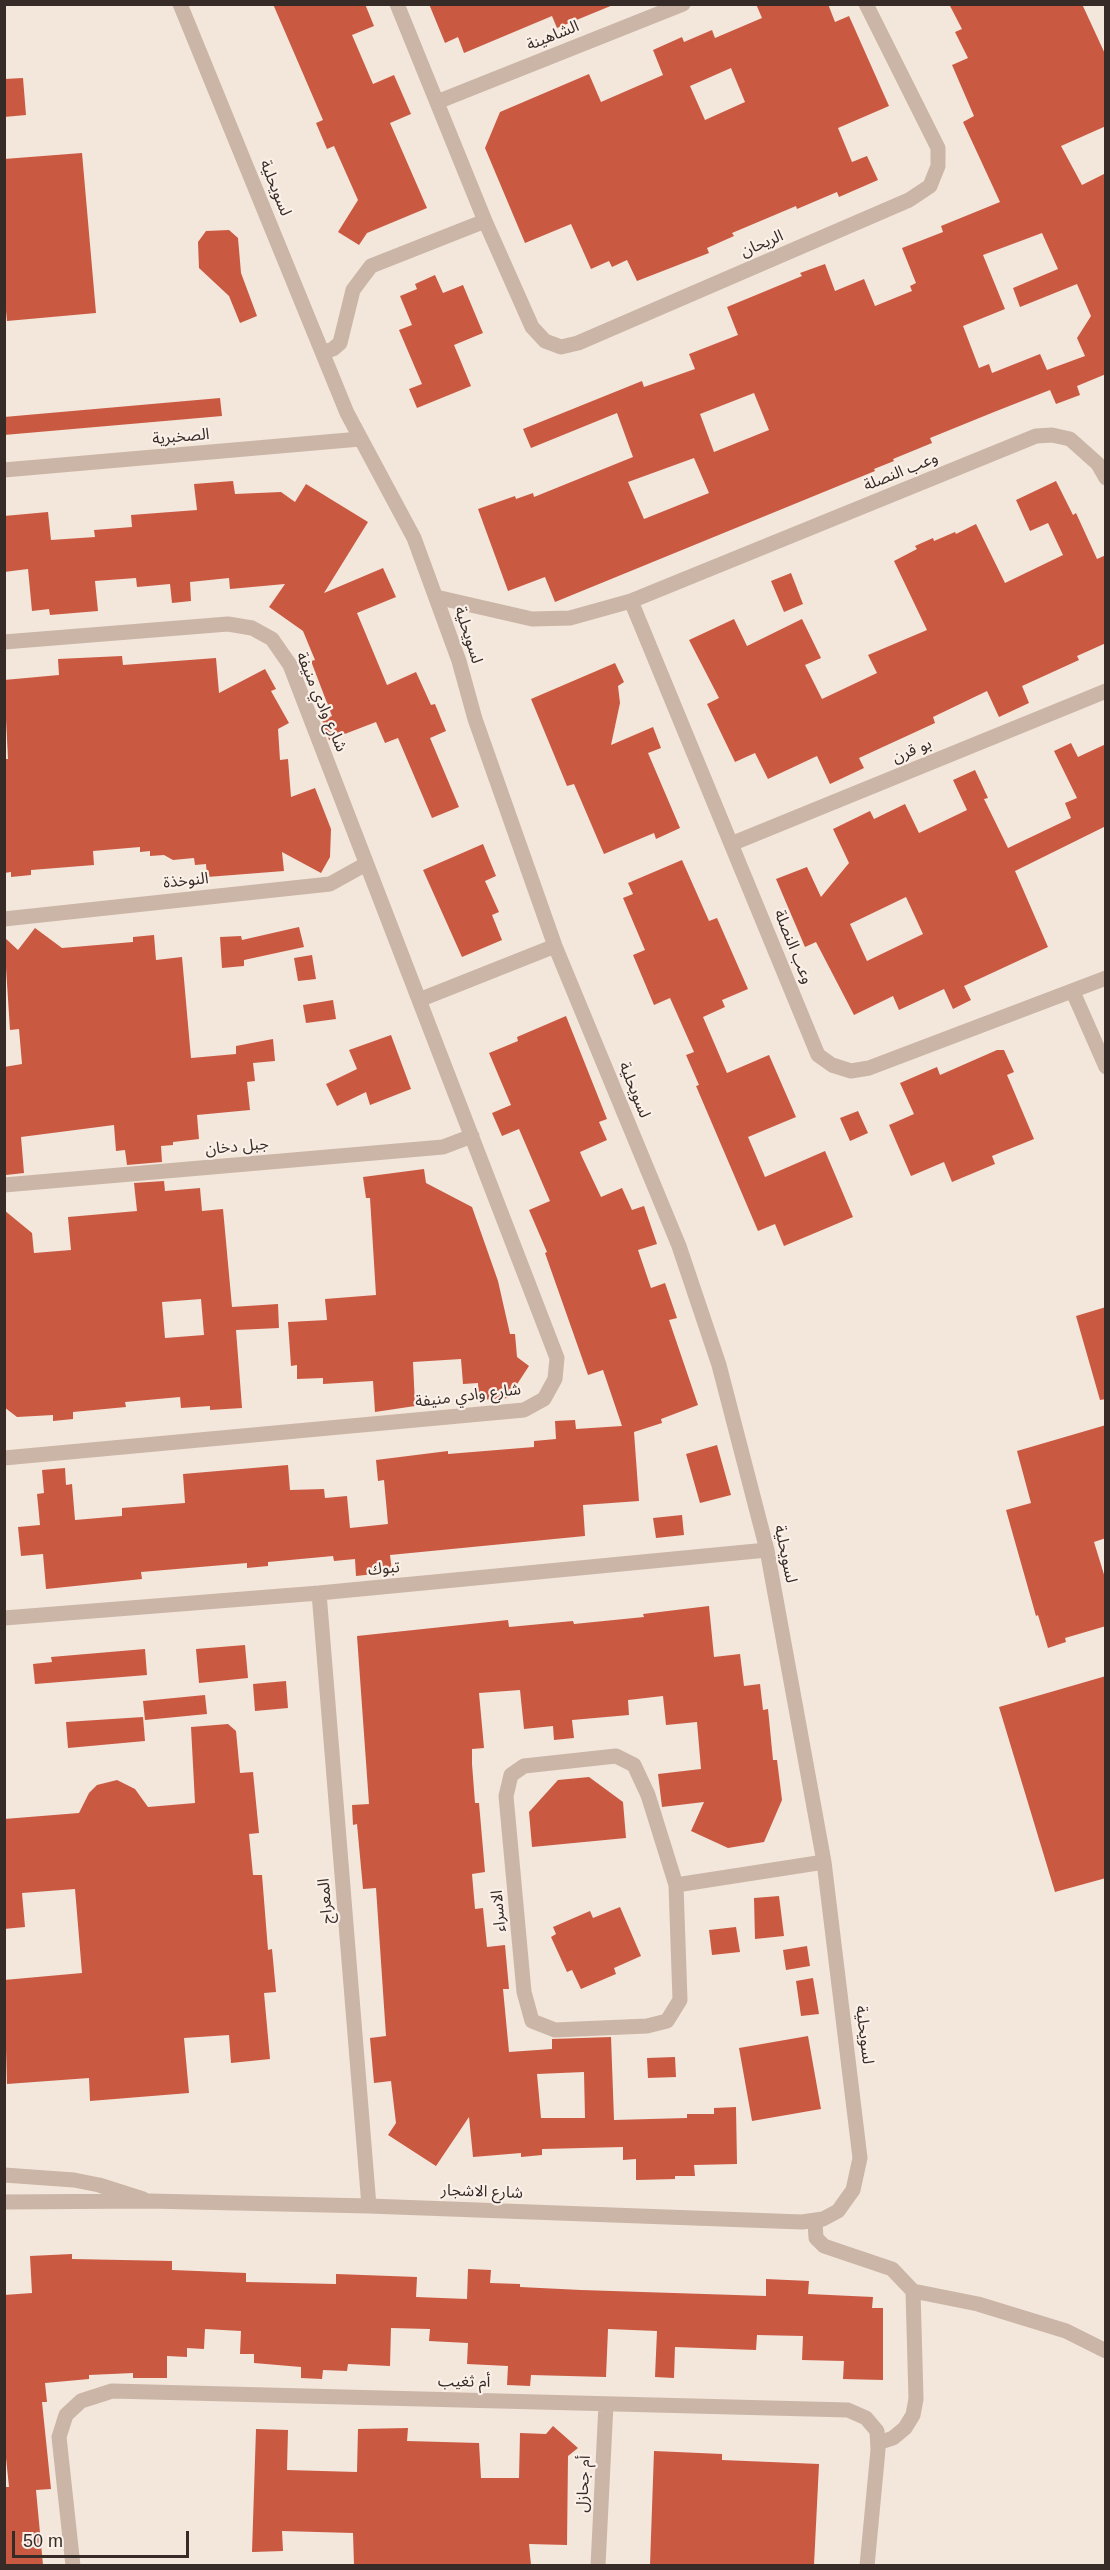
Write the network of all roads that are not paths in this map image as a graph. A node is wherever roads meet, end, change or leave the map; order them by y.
1 (180, 4) edge
2 (397, 4) edge
3 (683, 4) edge
4 (866, 4) edge
5 (437, 102) junction
6 (485, 221) junction
7 (324, 352) junction
8 (360, 439) junction
9 (4, 471) edge
10 (1106, 478) edge
11 (436, 597) junction
12 (631, 601) junction
13 (4, 642) edge
14 (1106, 691) edge
15 (731, 844) junction
16 (366, 864) junction
17 (4, 919) edge
18 (555, 946) junction
19 (1106, 978) edge
20 (1073, 992) junction
21 (419, 1000) junction
22 (1106, 1067) edge
23 (472, 1136) junction
24 (4, 1185) edge
25 (4, 1458) edge
26 (767, 1550) junction
27 (319, 1593) junction
28 (4, 1618) edge
29 (824, 1862) junction
30 (676, 1885) junction
31 (4, 2175) edge
32 (149, 2201) junction
33 (4, 2202) edge
34 (369, 2206) junction
35 (815, 2221) junction
36 (913, 2291) junction
37 (1106, 2351) edge
38 (606, 2404) junction
39 (878, 2443) junction
40 (72, 2565) edge
41 (598, 2565) edge
42 (867, 2565) edge

1 - 7 street, لسويحلية
2 - 5 street, الريحان
3 - 5 street, الشاهينة
4 - 6 street, الريحان
5 - 6 street, الريحان
6 - 7 street
7 - 8 street, لسويحلية
8 - 9 street, الصخبرية
8 - 11 street, لسويحلية
10 - 12 street, وعب النصلة
11 - 12 street, وعب النصلة
11 - 18 street, لسويحلية
12 - 15 street, وعب النصلة
13 - 16 street, شارع وادي منيفة
14 - 15 street, بو قرن
15 - 20 street, وعب النصلة
16 - 17 street, النوخذة
16 - 21 street, شارع وادي منيفة
18 - 21 street
18 - 26 street, لسويحلية
19 - 20 street, وعب النصلة
20 - 22 street
21 - 23 street, شارع وادي منيفة
23 - 24 street, جبل دخان
23 - 25 street, شارع وادي منيفة
26 - 27 street, تبوك
26 - 29 street, لسويحلية
27 - 28 street, تبوك
27 - 34 street, المعراج
29 - 30 street
29 - 35 street, لسويحلية
30 - 30 street, الاسراء
31 - 32 street, شارع الاشجار
32 - 33 street, شارع الاشجار
32 - 34 street, شارع الاشجار
34 - 35 street, شارع الاشجار
35 - 36 street
36 - 37 street
36 - 39 street
38 - 39 street, أم ثغيب
38 - 40 street, أم ثغيب
38 - 41 street, أم جحازل
39 - 42 street

